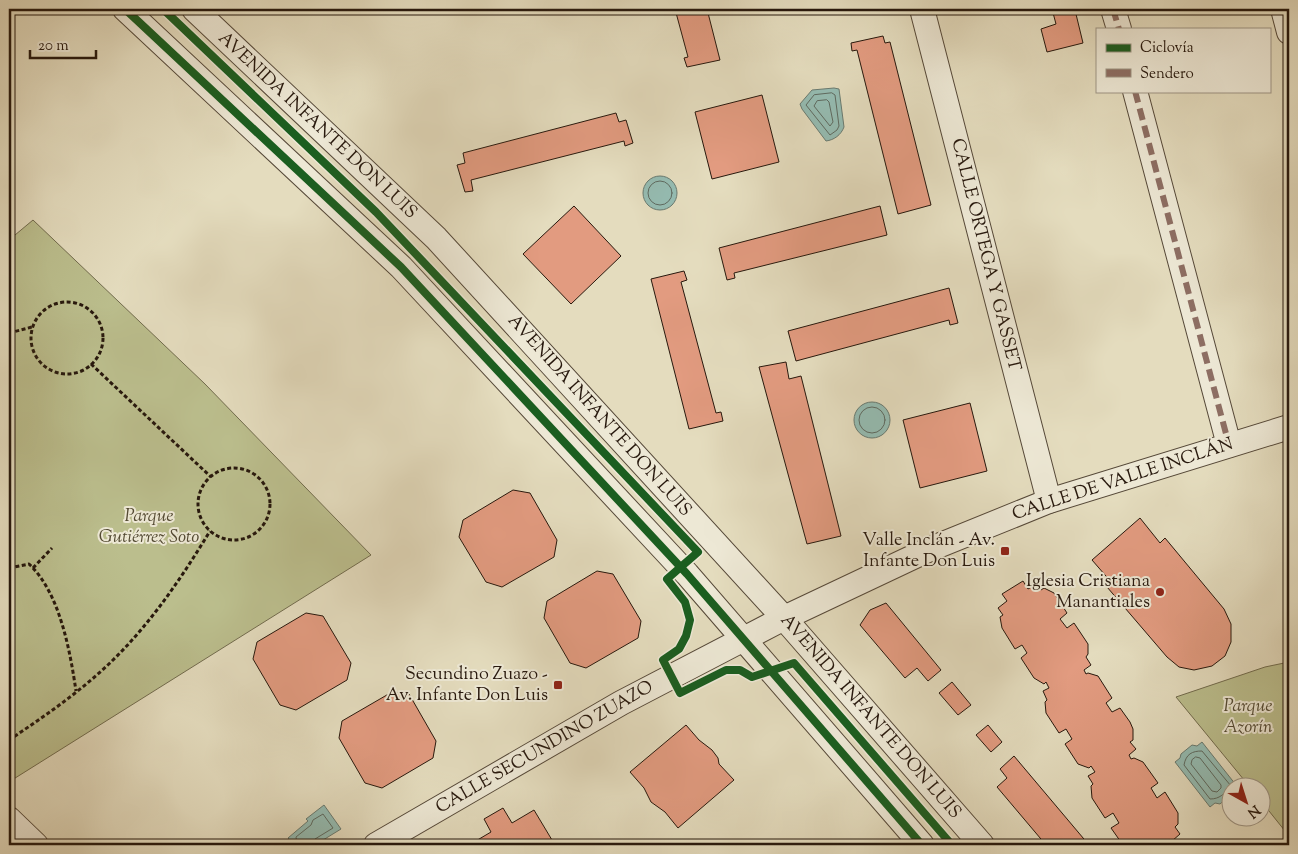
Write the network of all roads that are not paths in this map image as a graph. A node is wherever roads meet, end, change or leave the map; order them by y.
1 (125, 9) edge
2 (194, 9) edge
3 (922, 9) edge
4 (1113, 9) edge
5 (1283, 9) edge
6 (1118, 28) edge
7 (1289, 32) edge
8 (1135, 92) edge
9 (1289, 427) edge
10 (1228, 445) junction
11 (1049, 501) junction
12 (784, 618) junction
13 (742, 639) junction
14 (9, 819) edge
15 (36, 845) edge
16 (376, 845) edge
17 (922, 845) edge
18 (982, 845) edge

1 - 13 street
2 - 12 street, AVENIDA INFANTE DON LUIS
3 - 11 street, CALLE ORTEGA Y GASSET
4 - 6 street
5 - 7 street
8 - 10 street
9 - 10 street, CALLE DE VALLE INCLÁN
10 - 11 street, CALLE DE VALLE INCLÁN
11 - 12 street, CALLE DE VALLE INCLÁN
12 - 13 street, CALLE DE VALLE INCLÁN
12 - 18 street, AVENIDA INFANTE DON LUIS
13 - 16 street, CALLE SECUNDINO ZUAZO
13 - 17 street
14 - 15 street

